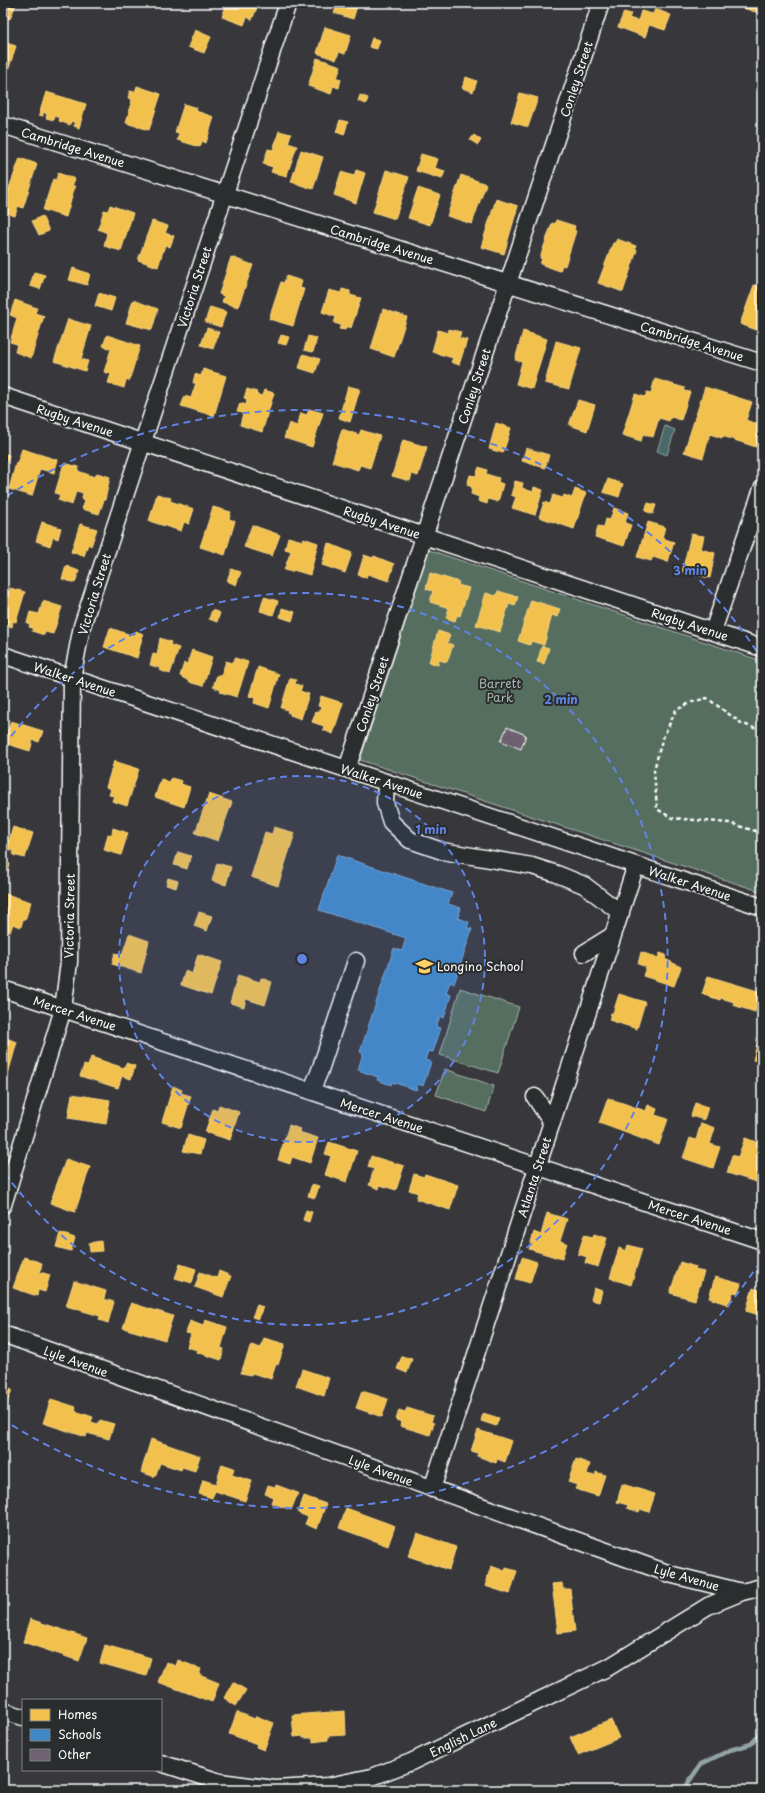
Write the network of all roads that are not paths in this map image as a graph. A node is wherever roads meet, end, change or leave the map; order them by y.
1 (288, 3) edge
2 (601, 3) edge
3 (3, 125) edge
4 (224, 195) junction
5 (508, 283) junction
6 (762, 363) edge
7 (3, 396) edge
8 (143, 442) junction
9 (762, 489) edge
10 (424, 536) junction
11 (713, 631) junction
12 (762, 648) edge
13 (3, 655) edge
14 (72, 678) junction
15 (347, 769) junction
16 (386, 782) junction
17 (636, 865) junction
18 (762, 907) edge
19 (621, 913) junction
20 (614, 935) junction
21 (584, 953) dead end
22 (356, 961) dead end
23 (3, 989) edge
24 (63, 1010) junction
25 (310, 1091) junction
26 (535, 1098) dead end
27 (552, 1123) junction
28 (538, 1167) junction
29 (3, 1205) edge
30 (762, 1241) edge
31 (3, 1334) edge
32 (432, 1489) junction
33 (762, 1587) edge
34 (742, 1592) junction
35 (3, 1711) edge
36 (22, 1717) edge
37 (162, 1763) edge

1 - 4 street, Victoria Street
2 - 5 street, Conley Street
3 - 4 street, Cambridge Avenue
4 - 5 street, Cambridge Avenue
4 - 8 street, Victoria Street
5 - 6 street, Cambridge Avenue
5 - 10 street, Conley Street
7 - 8 street, Rugby Avenue
8 - 10 street, Rugby Avenue
8 - 14 street, Victoria Street
9 - 11 street
10 - 11 street, Rugby Avenue
10 - 15 street, Conley Street
11 - 12 street, Rugby Avenue
13 - 14 street, Walker Avenue
14 - 15 street, Walker Avenue
14 - 24 street, Victoria Street
15 - 16 street, Walker Avenue
16 - 17 street, Walker Avenue
16 - 19 street
17 - 18 street, Walker Avenue
17 - 19 street, Atlanta Street
19 - 20 street, Atlanta Street
20 - 21 street
20 - 27 street, Atlanta Street
22 - 25 street
23 - 24 street, Mercer Avenue
24 - 25 street, Mercer Avenue
24 - 29 street, Victoria Street
25 - 28 street, Mercer Avenue
26 - 27 street
27 - 28 street, Atlanta Street
28 - 30 street, Mercer Avenue
28 - 32 street, Atlanta Street
31 - 32 street, Lyle Avenue
32 - 34 street, Lyle Avenue
33 - 34 street, Lyle Avenue
34 - 37 street, English Lane
35 - 36 street

